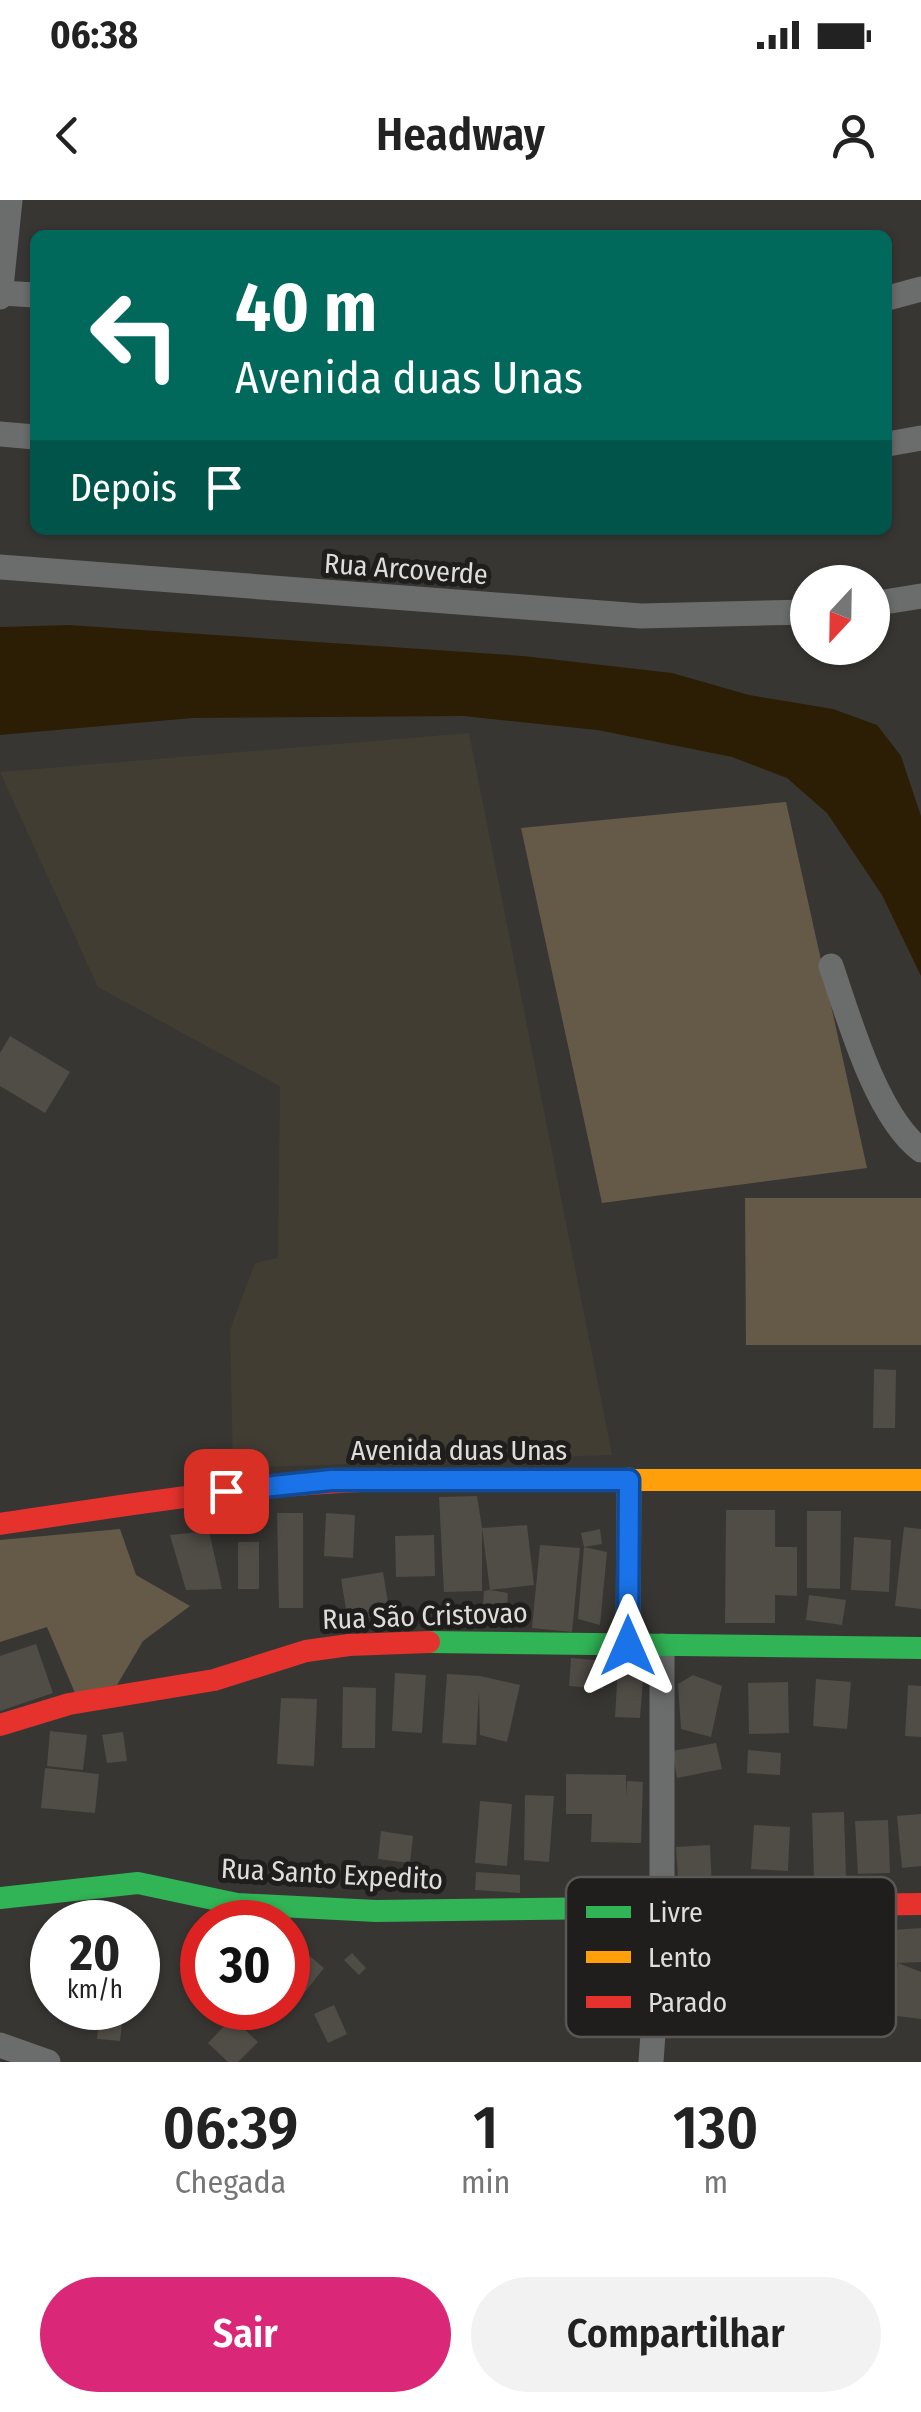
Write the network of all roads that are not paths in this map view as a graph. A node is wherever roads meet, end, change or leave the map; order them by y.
1 (10, 200) edge
2 (921, 290) edge
3 (0, 295) edge
4 (30, 295) edge
5 (892, 297) edge
6 (0, 434) edge
7 (30, 437) edge
8 (921, 438) edge
9 (892, 443) edge
10 (0, 568) edge
11 (921, 596) edge
12 (890, 601) edge
13 (790, 612) edge
14 (830, 966) dead end
15 (921, 1150) edge
16 (629, 1480) junction
17 (921, 1480) edge
18 (0, 1524) edge
19 (628, 1646) junction
20 (662, 1646) junction
21 (921, 1648) edge
22 (0, 1724) edge
23 (662, 1877) edge
24 (0, 1898) edge
25 (896, 1904) edge
26 (921, 1904) edge
27 (566, 1907) edge
28 (653, 2037) edge
29 (0, 2046) edge
30 (48, 2062) edge
31 (651, 2062) edge

1 - 3 street
2 - 5 street
3 - 4 street
6 - 7 street
8 - 9 street
10 - 13 street, Rua Arcoverde
11 - 12 street
14 - 15 street
16 - 17 street, Avenida duas Unas
16 - 18 street, Avenida duas Unas
16 - 19 street
19 - 20 street, Rua São Cristovao
19 - 22 street, Rua São Cristovao
20 - 21 street, Rua São Cristovao
20 - 23 street
24 - 27 street, Rua Santo Expedito
25 - 26 street, Rua Santo Expedito
28 - 31 street
29 - 30 street

